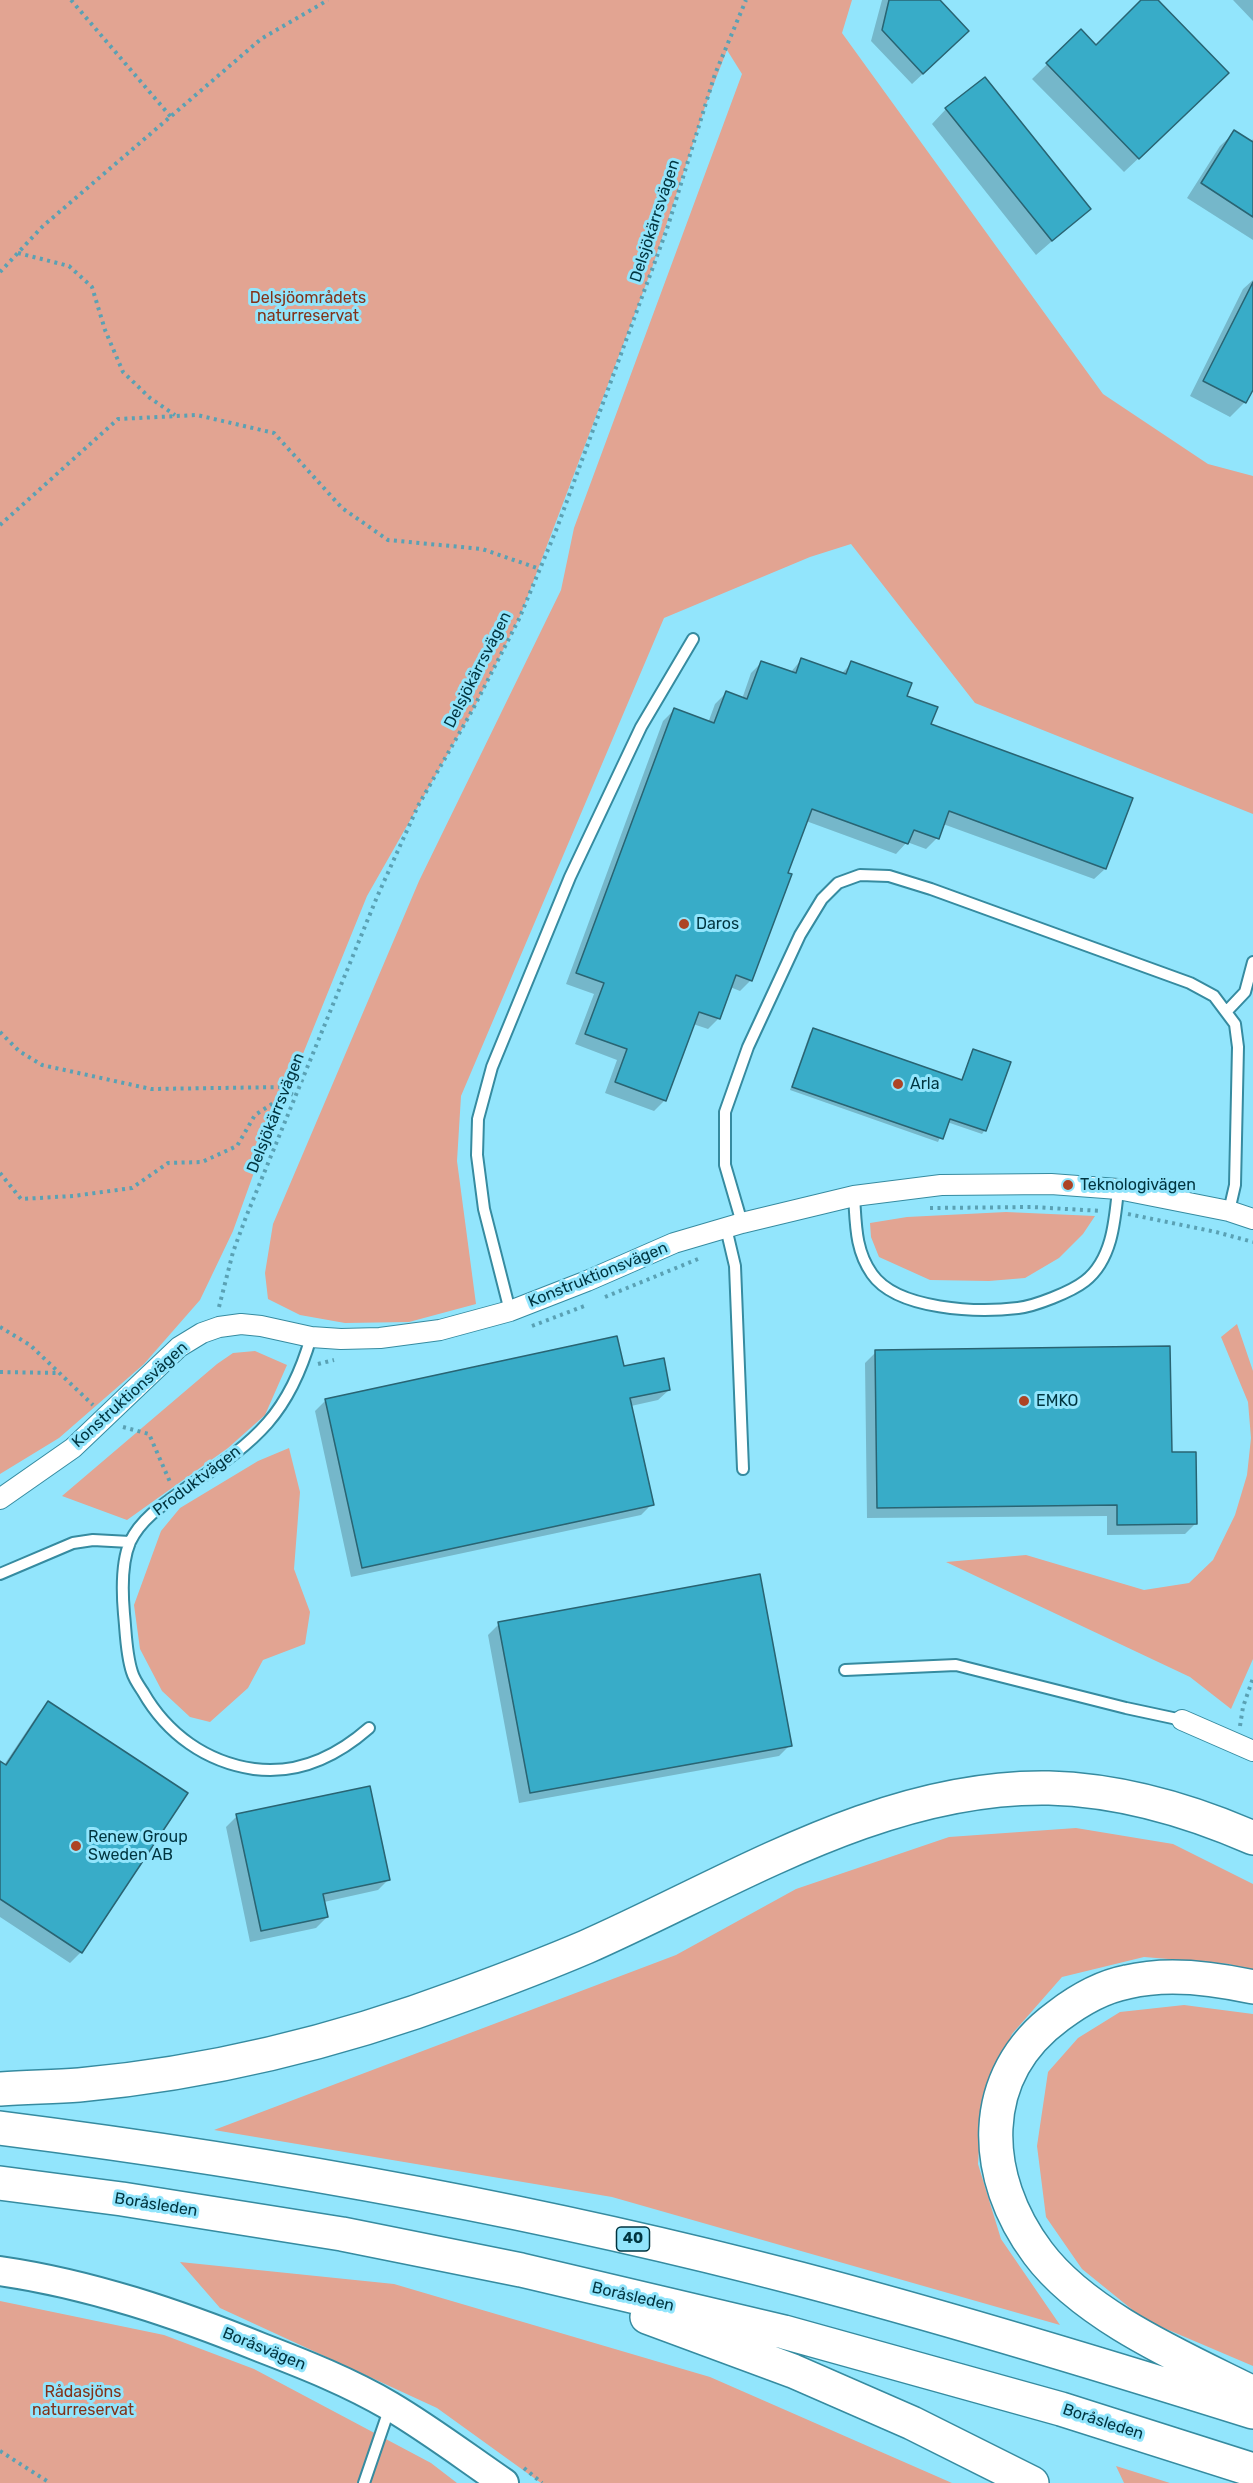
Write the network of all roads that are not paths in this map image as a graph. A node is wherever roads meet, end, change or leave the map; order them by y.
1 (693, 639) dead end
2 (1253, 962) edge
3 (1227, 1011) junction
4 (1118, 1189) junction
5 (854, 1196) junction
6 (1229, 1211) junction
7 (1253, 1219) edge
8 (734, 1225) junction
9 (510, 1311) junction
10 (311, 1336) junction
11 (743, 1469) dead end
12 (0, 1499) edge
13 (130, 1542) junction
14 (0, 1574) edge
15 (845, 1670) dead end
16 (1182, 1720) joint
17 (369, 1728) dead end
18 (1247, 1748) edge
19 (1253, 1838) edge
20 (1253, 1987) edge
21 (0, 2089) edge
22 (0, 2128) edge
23 (0, 2183) edge
24 (0, 2271) edge
25 (521, 2271) junction
26 (1253, 2393) edge
27 (391, 2407) junction
28 (1253, 2412) edge
29 (1253, 2470) edge
30 (364, 2483) edge
31 (504, 2483) edge
32 (1032, 2483) edge

1 - 9 lane
2 - 3 lane
3 - 6 lane
3 - 8 lane
4 - 5 street, Konstruktionsvägen
4 - 5 lane
4 - 6 street, Konstruktionsvägen
5 - 8 street, Konstruktionsvägen
6 - 7 street, Konstruktionsvägen
8 - 9 street, Konstruktionsvägen
8 - 11 lane
9 - 10 street, Konstruktionsvägen
10 - 12 street, Konstruktionsvägen
10 - 13 lane, Produktvägen
13 - 14 lane
13 - 17 lane, Produktvägen
15 - 16 lane
16 - 18 street
19 - 21 highway
20 - 26 highway
22 - 28 highway, 40
23 - 25 highway, Boråsleden
24 - 27 street, Boråsvägen
25 - 29 highway, Boråsleden
25 - 32 highway
27 - 30 lane
27 - 31 street, Boråsvägen

